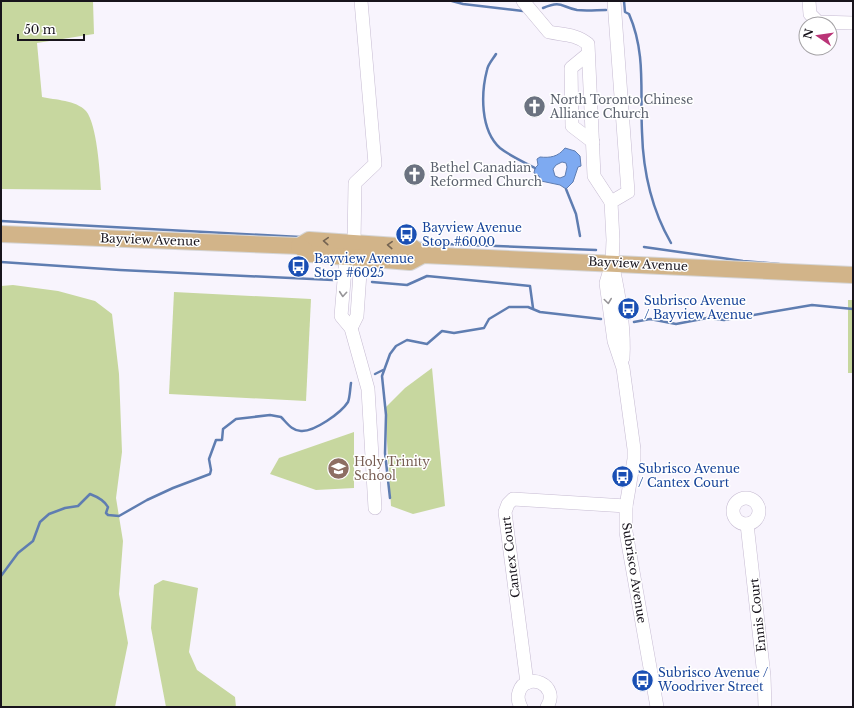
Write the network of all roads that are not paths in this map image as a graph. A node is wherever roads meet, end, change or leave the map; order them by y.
1 (361, 1) edge
2 (523, 1) edge
3 (614, 1) edge
4 (809, 1) edge
5 (853, 23) edge
6 (588, 54) junction
7 (592, 142) junction
8 (611, 202) junction
9 (1, 234) edge
10 (354, 243) junction
11 (299, 246) junction
12 (423, 255) junction
13 (354, 258) junction
14 (612, 263) junction
15 (853, 275) edge
16 (626, 506) junction
17 (375, 508) dead end
18 (747, 524) dead end
19 (527, 683) junction
20 (521, 707) edge
21 (547, 707) edge
22 (658, 707) edge
23 (765, 707) edge

1 - 10 street
2 - 6 street
3 - 8 street
4 - 5 street
6 - 7 street
6 - 7 street
7 - 8 street
8 - 14 street, Subrisco Avenue
9 - 11 main road, Bayview Avenue
10 -> 11 main road, Bayview Avenue
12 -> 10 main road, Bayview Avenue
10 - 13 street
11 - 13 main road, Bayview Avenue
12 - 13 main road, Bayview Avenue
12 - 14 main road, Bayview Avenue
13 - 17 street
14 - 15 main road, Bayview Avenue
14 - 16 street, Subrisco Avenue
16 - 19 street, Cantex Court
16 - 22 street, Subrisco Avenue
18 - 23 street, Ennis Court
19 - 20 street
19 - 21 street

